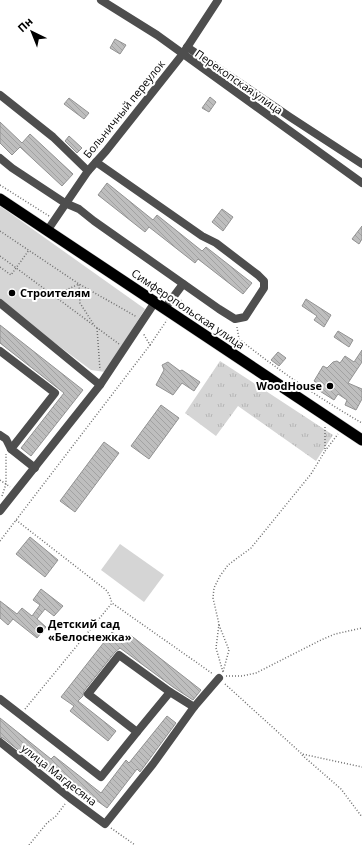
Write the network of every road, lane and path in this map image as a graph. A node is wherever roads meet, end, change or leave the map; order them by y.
1 (101, 0) edge
2 (218, 0) edge
3 (187, 47) junction
4 (182, 54) junction
5 (0, 95) edge
6 (0, 158) edge
7 (96, 162) junction
8 (362, 164) edge
9 (88, 171) junction
10 (362, 183) edge
11 (0, 185) edge
12 (0, 199) edge
13 (65, 203) junction
14 (55, 220) junction
15 (0, 230) edge
16 (47, 231) junction
17 (29, 250) junction
18 (0, 256) edge
19 (0, 267) edge
20 (16, 267) junction
21 (79, 284) junction
22 (183, 284) junction
23 (55, 295) junction
24 (155, 302) junction
25 (0, 303) edge
26 (165, 308) junction
27 (139, 326) junction
28 (97, 328) junction
29 (119, 344) dead end
30 (0, 350) edge
31 (104, 368) dead end
32 (100, 385) junction
33 (324, 423) dead end
34 (338, 432) dead end
35 (0, 435) edge
36 (362, 440) edge
37 (7, 450) junction
38 (325, 451) junction
39 (35, 468) junction
40 (0, 480) edge
41 (6, 484) junction
42 (10, 488) dead end
43 (0, 501) edge
44 (0, 511) edge
45 (16, 520) junction
46 (0, 541) edge
47 (112, 603) junction
48 (219, 624) junction
49 (362, 628) edge
50 (219, 678) junction
51 (170, 692) junction
52 (0, 699) edge
53 (194, 707) junction
54 (20, 715) junction
55 (137, 732) junction
56 (0, 742) edge
57 (302, 754) junction
58 (362, 767) edge
59 (70, 798) junction
60 (362, 817) edge
61 (105, 824) junction
62 (29, 845) edge
63 (135, 845) edge

1 - 4 street, Перекопская улица
2 - 3 street, Больничный переулок
3 - 4 street, Больничный переулок
3 - 8 street, Перекопская улица
4 - 7 street, Больничный переулок
4 - 10 street, Перекопская улица
5 - 9 street
6 - 13 street
7 - 9 street, Больничный переулок
7 - 22 street
9 - 13 street, Больничный переулок
11 - 14 path
12 - 16 highway, Симферопольская улица
13 - 14 street, Больничный переулок
13 - 22 street
14 - 16 street, Больничный переулок
15 - 17 path
16 - 24 highway, Симферопольская улица
17 - 20 path
17 - 21 path
18 - 20 path
19 - 20 path
20 - 23 path
21 - 23 path
21 - 27 path
21 - 28 path
22 - 26 street
23 - 28 path
24 - 26 highway, Симферопольская улица
24 - 27 street
25 - 32 street
26 - 36 highway, Симферопольская улица
27 - 32 street
27 - 45 path
28 - 29 path
28 - 31 path
30 - 37 street
32 - 39 street
33 - 38 path
34 - 38 path
35 - 37 street
37 - 39 street
37 - 41 path
38 - 48 path
39 - 44 street
40 - 41 path
41 - 42 path
41 - 43 path
45 - 46 path
45 - 47 path
47 - 50 path
47 - 54 path
48 - 48 path
49 - 50 path
50 - 53 street
50 - 57 path
51 - 53 street
51 - 55 street
51 - 55 street
52 - 54 street
53 - 61 street
54 - 55 street
56 - 59 street, улица Магдесяна
57 - 58 path
57 - 60 path
59 - 61 street, улица Магдесяна
59 - 62 path
61 - 63 path

